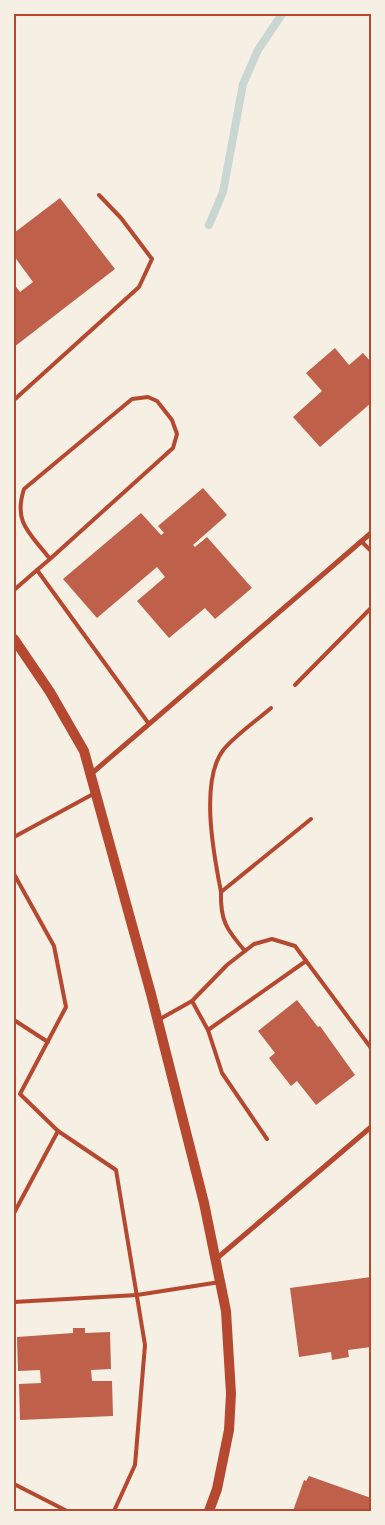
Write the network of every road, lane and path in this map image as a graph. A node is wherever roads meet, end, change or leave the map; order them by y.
1 (99, 195) dead end
2 (14, 400) edge
3 (371, 532) edge
4 (361, 541) junction
5 (371, 552) edge
6 (50, 560) junction
7 (37, 570) junction
8 (14, 590) edge
9 (371, 608) edge
10 (14, 639) edge
11 (295, 685) dead end
12 (271, 708) dead end
13 (149, 724) junction
14 (91, 774) junction
15 (96, 792) junction
16 (311, 819) dead end
17 (14, 837) edge
18 (14, 874) edge
19 (221, 892) junction
20 (245, 951) junction
21 (306, 961) junction
22 (192, 1001) junction
23 (14, 1020) edge
24 (158, 1020) junction
25 (208, 1030) junction
26 (48, 1042) junction
27 (371, 1048) edge
28 (14, 1091) edge
29 (20, 1094) junction
30 (371, 1127) edge
31 (58, 1131) junction
32 (267, 1140) dead end
33 (14, 1213) edge
34 (215, 1260) junction
35 (220, 1282) junction
36 (137, 1296) junction
37 (14, 1302) edge
38 (14, 1484) edge
39 (68, 1511) edge
40 (114, 1511) edge
41 (209, 1511) edge

1 - 2 lane
3 - 4 street
4 - 5 lane
4 - 13 street
6 - 6 lane
6 - 7 lane
7 - 8 lane
7 - 13 lane
9 - 11 lane
10 - 14 main road
12 - 19 lane
13 - 14 street
14 - 15 main road
15 - 17 lane
15 - 24 main road
16 - 19 lane
18 - 26 lane
19 - 20 lane
20 - 21 lane
20 - 22 lane
21 - 25 lane
21 - 27 lane
22 - 24 lane
22 - 25 lane
23 - 26 lane
24 - 34 main road
25 - 32 lane
26 - 29 lane
28 - 29 lane
29 - 31 lane
30 - 34 street
31 - 33 lane
31 - 36 lane
34 - 35 main road
35 - 36 lane
35 - 41 main road
36 - 37 lane
36 - 40 lane
38 - 39 lane

